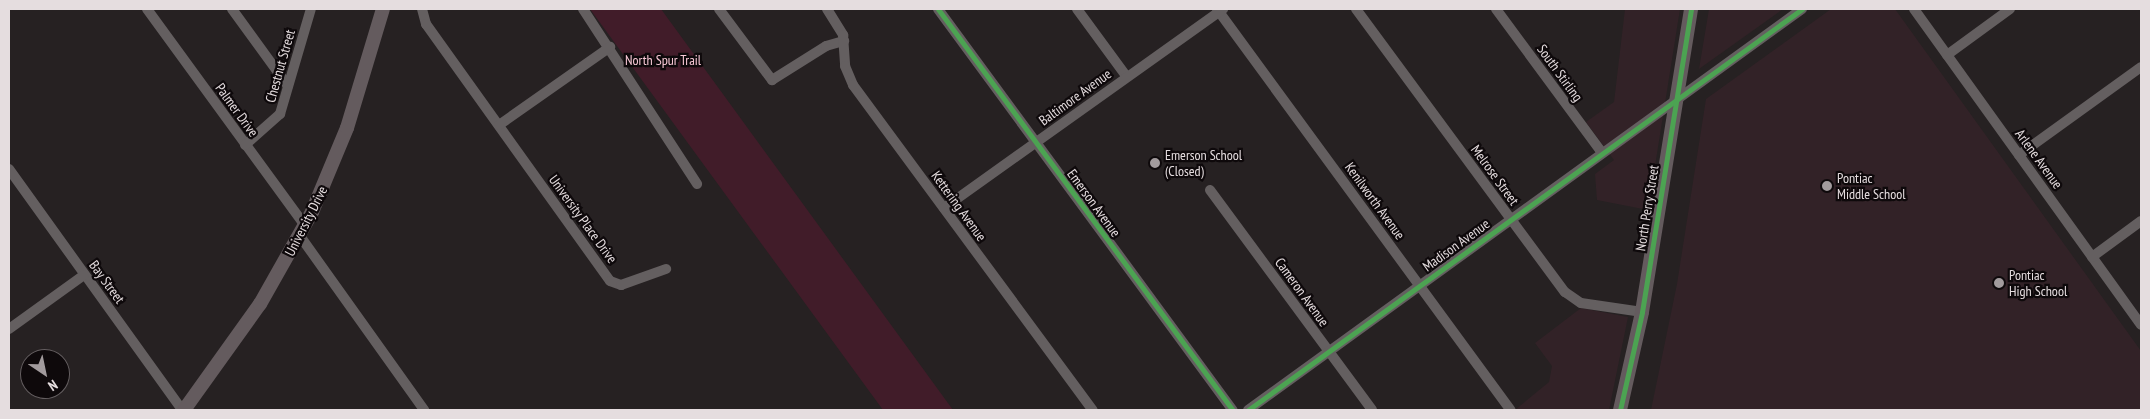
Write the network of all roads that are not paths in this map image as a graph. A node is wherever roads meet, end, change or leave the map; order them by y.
1 (149, 9) edge
2 (232, 9) edge
3 (311, 9) edge
4 (384, 9) edge
5 (422, 9) edge
6 (583, 9) edge
7 (719, 9) edge
8 (827, 9) edge
9 (938, 9) edge
10 (1077, 9) edge
11 (1356, 9) edge
12 (1496, 9) edge
13 (1691, 9) edge
14 (1802, 9) edge
15 (1914, 9) edge
16 (2010, 9) edge
17 (1220, 10) edge
18 (844, 41) junction
19 (610, 47) junction
20 (1947, 55) junction
21 (2141, 67) edge
22 (1127, 77) junction
23 (288, 86) junction
24 (1676, 99) junction
25 (499, 125) junction
26 (1036, 142) junction
27 (245, 145) junction
28 (1602, 153) junction
29 (2019, 155) junction
30 (9, 169) edge
31 (697, 184) dead end
32 (1210, 190) dead end
33 (944, 208) junction
34 (1511, 219) junction
35 (2141, 221) edge
36 (302, 231) junction
37 (2092, 257) junction
38 (666, 269) dead end
39 (84, 275) junction
40 (1420, 285) junction
41 (1642, 312) junction
42 (2141, 325) edge
43 (9, 328) edge
44 (1329, 352) junction
45 (183, 410) edge
46 (424, 410) edge
47 (1092, 410) edge
48 (1233, 410) edge
49 (1248, 410) edge
50 (1372, 410) edge
51 (1511, 410) edge
52 (1620, 410) edge

1 - 27 street, Palmer Drive
2 - 23 street
3 - 23 street, Chestnut Street
4 - 36 main road, University Drive
5 - 25 street, University Place Drive
6 - 19 street
7 - 18 street
8 - 18 street, Kettering Avenue
9 - 26 street, Emerson Avenue
10 - 22 street
11 - 34 street, Melrose Street
12 - 28 street, South Stirling
13 - 24 main road, North Perry Street
14 - 24 street, Madison Avenue
15 - 20 street, Arlene Avenue
16 - 20 street
17 - 22 street, Baltimore Avenue
17 - 40 street, Kenilworth Avenue
18 - 33 street, Kettering Avenue
19 - 25 street
19 - 31 street
20 - 29 street, Arlene Avenue
21 - 29 street
22 - 26 street, Baltimore Avenue
23 - 27 street, Chestnut Street
24 - 28 street, Madison Avenue
24 - 41 main road, North Perry Street
25 - 38 street, University Place Drive
26 - 33 street, Baltimore Avenue
26 - 48 street, Emerson Avenue
27 - 36 street, Palmer Drive
28 - 34 street, Madison Avenue
29 - 37 street, Arlene Avenue
30 - 39 street, Bay Street
32 - 44 street, Cameron Avenue
33 - 47 street, Kettering Avenue
34 - 40 street, Madison Avenue
34 - 41 street, Melrose Street
35 - 37 street
36 - 45 main road, University Drive
36 - 46 street, Palmer Drive
37 - 42 street, Arlene Avenue
39 - 43 street
39 - 45 street, Bay Street
40 - 44 street, Madison Avenue
40 - 51 street, Kenilworth Avenue
41 - 52 main road, North Perry Street
44 - 49 street, Madison Avenue
44 - 50 street, Cameron Avenue

